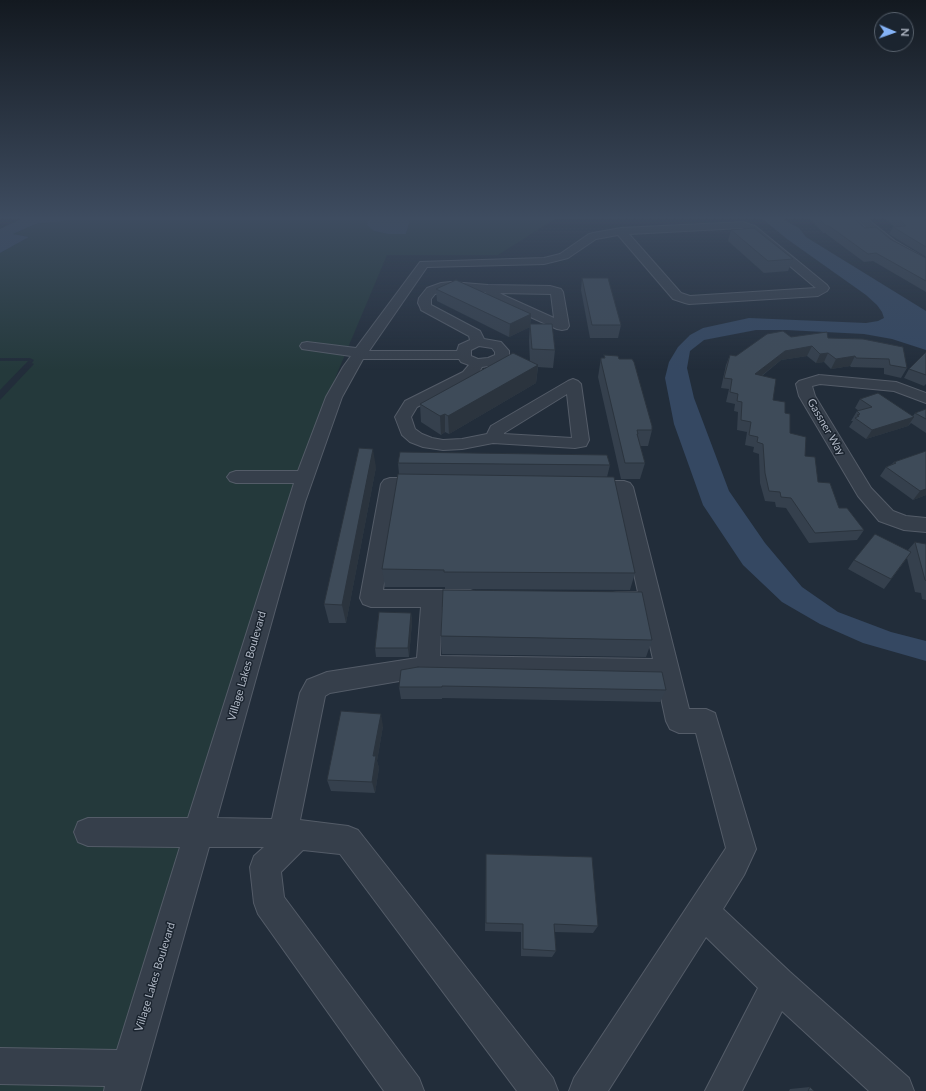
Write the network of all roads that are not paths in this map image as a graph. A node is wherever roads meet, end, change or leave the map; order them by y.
1 (421, 268) edge
2 (652, 268) edge
3 (799, 268) edge
4 (488, 289) junction
5 (478, 342) junction
6 (307, 346) dead end
7 (362, 351) junction
8 (468, 356) junction
9 (926, 398) edge
10 (493, 438) junction
11 (236, 477) dead end
12 (305, 477) junction
13 (445, 485) edge
14 (570, 486) edge
15 (926, 525) edge
16 (432, 598) junction
17 (486, 599) edge
18 (596, 600) edge
19 (651, 601) junction
20 (428, 666) junction
21 (667, 669) junction
22 (88, 832) dead end
23 (198, 833) junction
24 (290, 834) junction
25 (704, 912) junction
26 (778, 984) junction
27 (0, 1066) edge
28 (125, 1080) edge
29 (406, 1091) edge
30 (540, 1091) edge
31 (587, 1091) edge
32 (723, 1091) edge
33 (896, 1091) edge

1 - 7 street, Village Lakes Boulevard
2 - 3 street
4 - 4 street
4 - 5 street
5 - 8 street
5 - 8 street
6 - 7 street
7 - 8 street
7 - 12 street, Village Lakes Boulevard
8 - 10 street
9 - 15 street, Gassner Way
10 - 10 street
11 - 12 street
12 - 23 street, Village Lakes Boulevard
13 - 16 street
14 - 19 street
16 - 17 street
16 - 20 street
18 - 19 street
19 - 21 street
20 - 21 street
20 - 24 street
21 - 25 street
22 - 23 street
23 - 24 street
23 - 28 street, Village Lakes Boulevard
24 - 29 street
24 - 30 street
25 - 26 street
25 - 31 street
26 - 32 street
26 - 33 street
27 - 28 street

